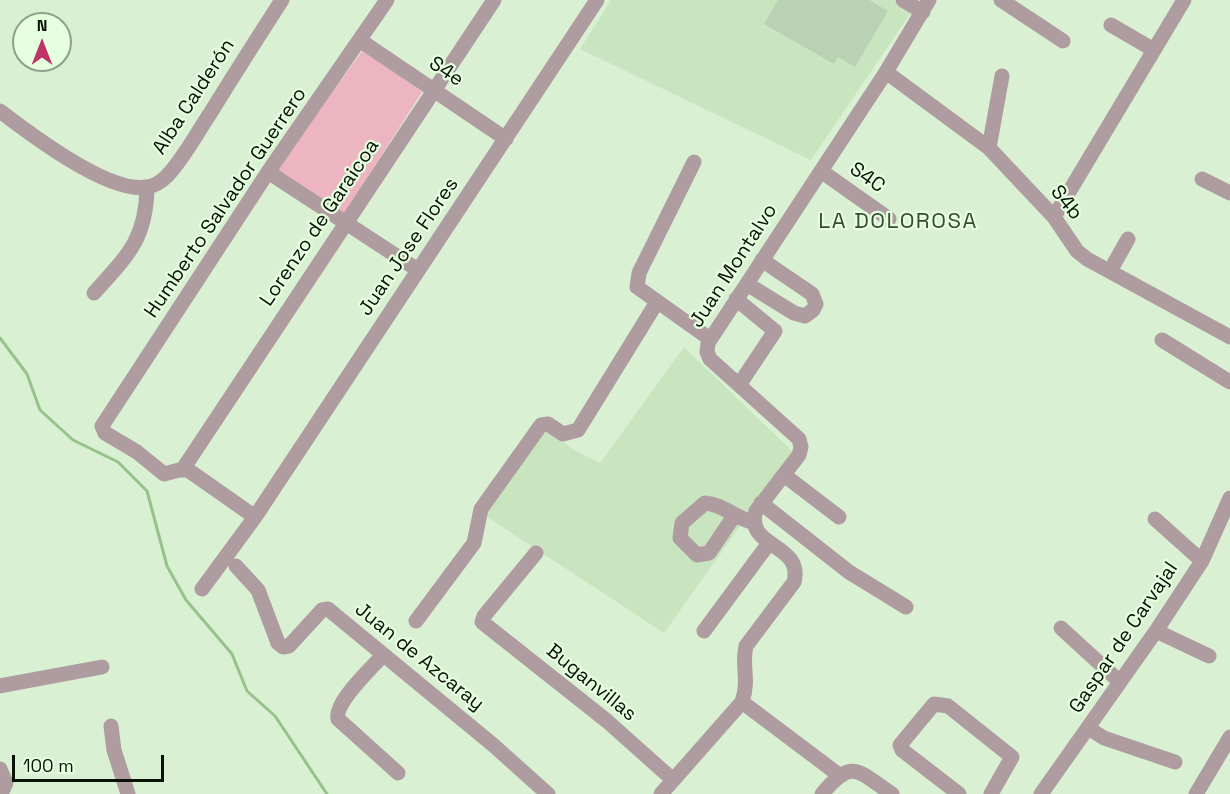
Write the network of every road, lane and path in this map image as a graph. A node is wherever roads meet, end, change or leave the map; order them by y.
1 (282, 0) edge
2 (387, 0) edge
3 (494, 0) edge
4 (597, 0) edge
5 (903, 0) edge
6 (1001, 0) edge
7 (1184, 0) edge
8 (926, 6) edge
9 (1111, 25) dead end
10 (361, 41) junction
11 (1063, 41) dead end
12 (1154, 50) junction
13 (886, 72) junction
14 (1002, 76) dead end
15 (435, 89) junction
16 (0, 111) edge
17 (506, 139) junction
18 (989, 148) junction
19 (694, 162) dead end
20 (820, 171) junction
21 (268, 172) junction
22 (1202, 179) dead end
23 (147, 188) junction
24 (1230, 193) edge
25 (1054, 217) junction
26 (889, 219) dead end
27 (346, 221) junction
28 (1128, 239) dead end
29 (762, 260) junction
30 (418, 270) junction
31 (1110, 271) junction
32 (747, 284) junction
33 (94, 293) dead end
34 (736, 299) junction
35 (657, 302) junction
36 (1230, 337) edge
37 (710, 339) junction
38 (1162, 340) dead end
39 (1230, 382) edge
40 (739, 385) junction
41 (183, 469) junction
42 (784, 475) junction
43 (1230, 498) edge
44 (762, 503) junction
45 (734, 516) dead end
46 (255, 517) junction
47 (838, 517) dead end
48 (1155, 519) dead end
49 (752, 522) junction
50 (769, 543) junction
51 (536, 553) dead end
52 (1202, 561) junction
53 (236, 566) dead end
54 (202, 589) dead end
55 (906, 607) dead end
56 (416, 621) dead end
57 (1061, 628) dead end
58 (704, 631) dead end
59 (1156, 631) junction
60 (383, 656) junction
61 (1209, 656) dead end
62 (102, 667) dead end
63 (1120, 682) junction
64 (0, 686) edge
65 (742, 702) junction
66 (111, 726) dead end
67 (1088, 728) junction
68 (1230, 737) edge
69 (1175, 762) dead end
70 (0, 769) edge
71 (844, 772) junction
72 (398, 773) dead end
73 (672, 779) junction
74 (1, 794) edge
75 (128, 794) edge
76 (548, 794) edge
77 (661, 794) edge
78 (822, 794) edge
79 (892, 794) edge
80 (959, 794) edge
81 (991, 794) edge
82 (1041, 794) edge
83 (1197, 794) edge

1 - 23 street, Alba Calderón
2 - 10 street, Humberto Salvador Guerrero
3 - 15 street, Lorenzo de Garaicoa
4 - 17 street, Juan Jose Flores
5 - 8 street
6 - 11 street
7 - 12 street
8 - 13 street, Juan Montalvo
9 - 12 street
10 - 15 street, S4e
10 - 21 street, Humberto Salvador Guerrero
12 - 25 street
13 - 18 street, S4b
13 - 20 street, Juan Montalvo
14 - 18 street
15 - 17 street, S4e
15 - 27 street, Lorenzo de Garaicoa
16 - 23 street
17 - 30 street, Juan Jose Flores
18 - 25 street, S4b
19 - 35 street
20 - 26 street, S4C
20 - 29 street, Juan Montalvo
21 - 27 street
21 - 41 street, Humberto Salvador Guerrero
22 - 24 street
23 - 33 street
25 - 31 street, S4b
27 - 30 street
27 - 41 street, Lorenzo de Garaicoa
28 - 31 street
29 - 32 street, Juan Montalvo
29 - 32 street
30 - 46 street, Juan Jose Flores
31 - 36 street, S4b
32 - 34 street, Juan Montalvo
34 - 37 street, Juan Montalvo
34 - 40 street
35 - 37 street
35 - 56 street
37 - 40 street, Juan Montalvo
38 - 39 street
40 - 42 street, Juan Montalvo
41 - 46 street
42 - 44 street, Juan Montalvo
42 - 47 street
43 - 52 street, Gaspar de Carvajal
44 - 49 street, Juan Montalvo
44 - 55 street
45 - 49 street
46 - 54 street, Juan Jose Flores
48 - 52 street
49 - 50 street
50 - 58 street
50 - 65 street
51 - 73 street, Buganvillas
52 - 59 street, Gaspar de Carvajal
53 - 60 street, Juan de Azcaray
57 - 63 street
59 - 61 street
59 - 63 street, Gaspar de Carvajal
60 - 72 street
60 - 76 street, Juan de Azcaray
62 - 64 street
63 - 67 street, Gaspar de Carvajal
65 - 71 street
65 - 73 street
66 - 75 street
67 - 69 street
67 - 82 street, Gaspar de Carvajal
68 - 83 street
70 - 74 street
71 - 78 street
71 - 79 street
73 - 77 street
80 - 81 street

